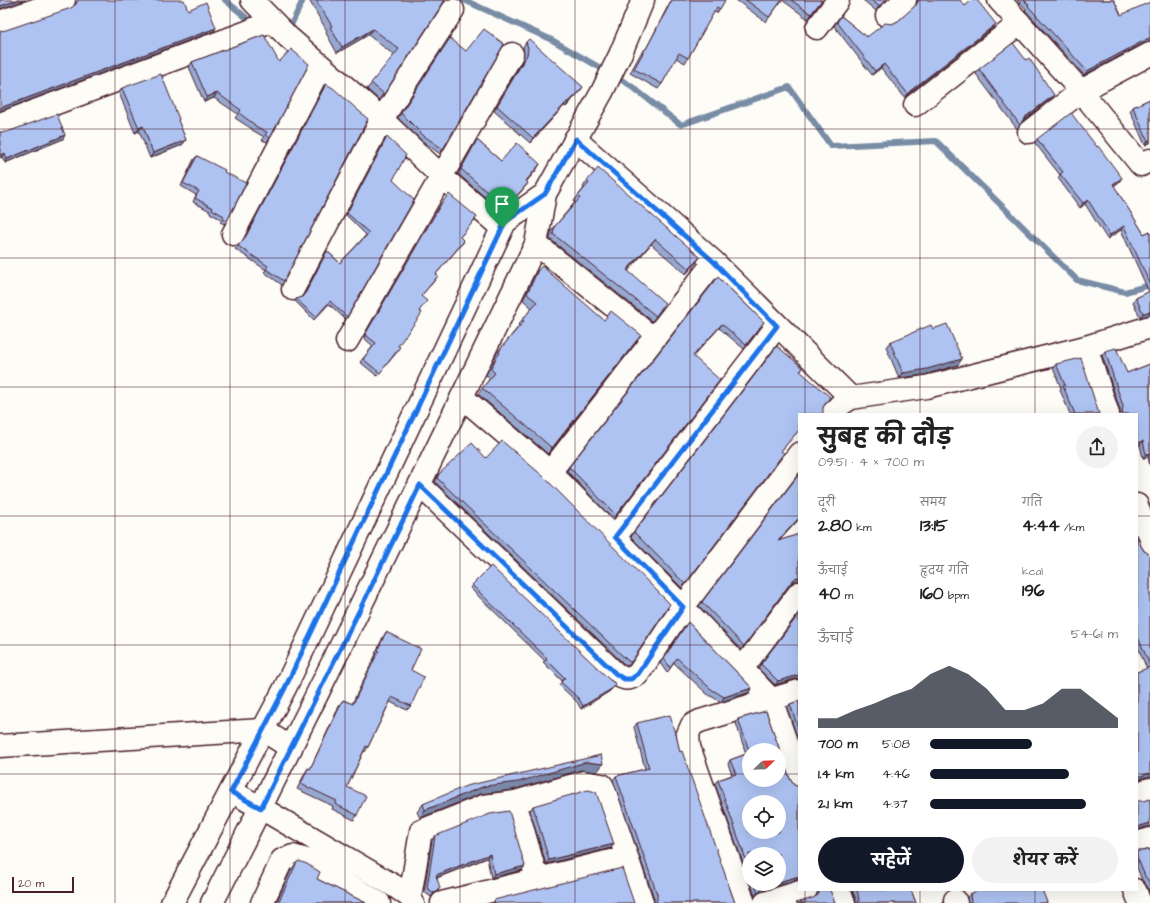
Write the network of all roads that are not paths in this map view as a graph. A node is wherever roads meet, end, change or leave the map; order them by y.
1 (64, 0) edge
2 (252, 0) edge
3 (838, 0) edge
4 (905, 0) edge
5 (999, 0) edge
6 (641, 1) edge
7 (453, 10) dead end
8 (887, 16) dead end
9 (0, 22) edge
10 (1020, 23) junction
11 (270, 28) junction
12 (817, 28) dead end
13 (512, 54) dead end
14 (1150, 54) edge
15 (322, 66) junction
16 (1081, 91) junction
17 (915, 105) dead end
18 (382, 119) junction
19 (0, 124) edge
20 (1029, 132) dead end
21 (576, 139) junction
22 (1147, 169) edge
23 (441, 176) junction
24 (545, 194) junction
25 (502, 228) junction
26 (233, 234) dead end
27 (536, 244) junction
28 (714, 262) junction
29 (293, 289) dead end
30 (777, 326) junction
31 (1150, 327) edge
32 (654, 339) junction
33 (347, 341) dead end
34 (1086, 347) junction
35 (462, 396) junction
36 (851, 398) junction
37 (833, 413) edge
38 (1108, 413) edge
39 (798, 455) edge
40 (550, 472) junction
41 (420, 485) junction
42 (1138, 508) edge
43 (615, 537) junction
44 (1150, 546) edge
45 (798, 594) edge
46 (683, 607) junction
47 (742, 669) junction
48 (798, 691) edge
49 (771, 699) junction
50 (263, 730) junction
51 (0, 746) edge
52 (291, 748) junction
53 (798, 776) edge
54 (1150, 789) edge
55 (231, 792) junction
56 (1138, 793) edge
57 (515, 802) junction
58 (261, 808) junction
59 (1150, 839) edge
60 (1138, 843) edge
61 (627, 857) junction
62 (537, 879) junction
63 (803, 891) edge
64 (839, 891) edge
65 (1135, 891) edge
66 (411, 900) edge
67 (642, 902) dead end
68 (172, 903) edge
69 (212, 903) edge
70 (262, 903) edge
71 (379, 903) edge
72 (442, 903) edge
73 (744, 903) edge
74 (765, 903) edge
75 (844, 903) edge
76 (1140, 903) edge

1 - 9 street
2 - 11 street
3 - 12 street
4 - 8 street
5 - 10 street
6 - 21 street
7 - 18 street
10 - 16 street
10 - 17 street
11 - 15 street
11 - 19 street
13 - 23 street
14 - 16 street
15 - 18 street
15 - 26 street
16 - 20 street
16 - 22 street
18 - 23 street
18 - 29 street
21 - 24 street
21 - 28 street
23 - 25 street
23 - 33 street
24 - 25 street
24 - 27 street
25 - 50 street
27 - 32 street
27 - 35 street
28 - 30 street
28 - 32 street
30 - 36 street
30 - 43 street
31 - 34 street
32 - 40 street
34 - 36 street
34 - 38 street
35 - 40 street
35 - 41 street
36 - 37 street
39 - 46 street
40 - 43 street
41 - 46 street
41 - 52 street
42 - 44 street
43 - 46 street
45 - 47 street
46 - 47 street
47 - 49 street
48 - 49 street
49 - 53 street
49 - 73 street
50 - 51 street
50 - 52 street
50 - 55 street
52 - 58 street
54 - 56 street
55 - 58 street
55 - 68 street
57 - 61 street
57 - 62 street
57 - 66 street
58 - 66 street
58 - 69 street
59 - 60 street
61 - 62 street
61 - 67 street
62 - 72 street
63 - 74 street
64 - 75 street
65 - 76 street
70 - 71 street

